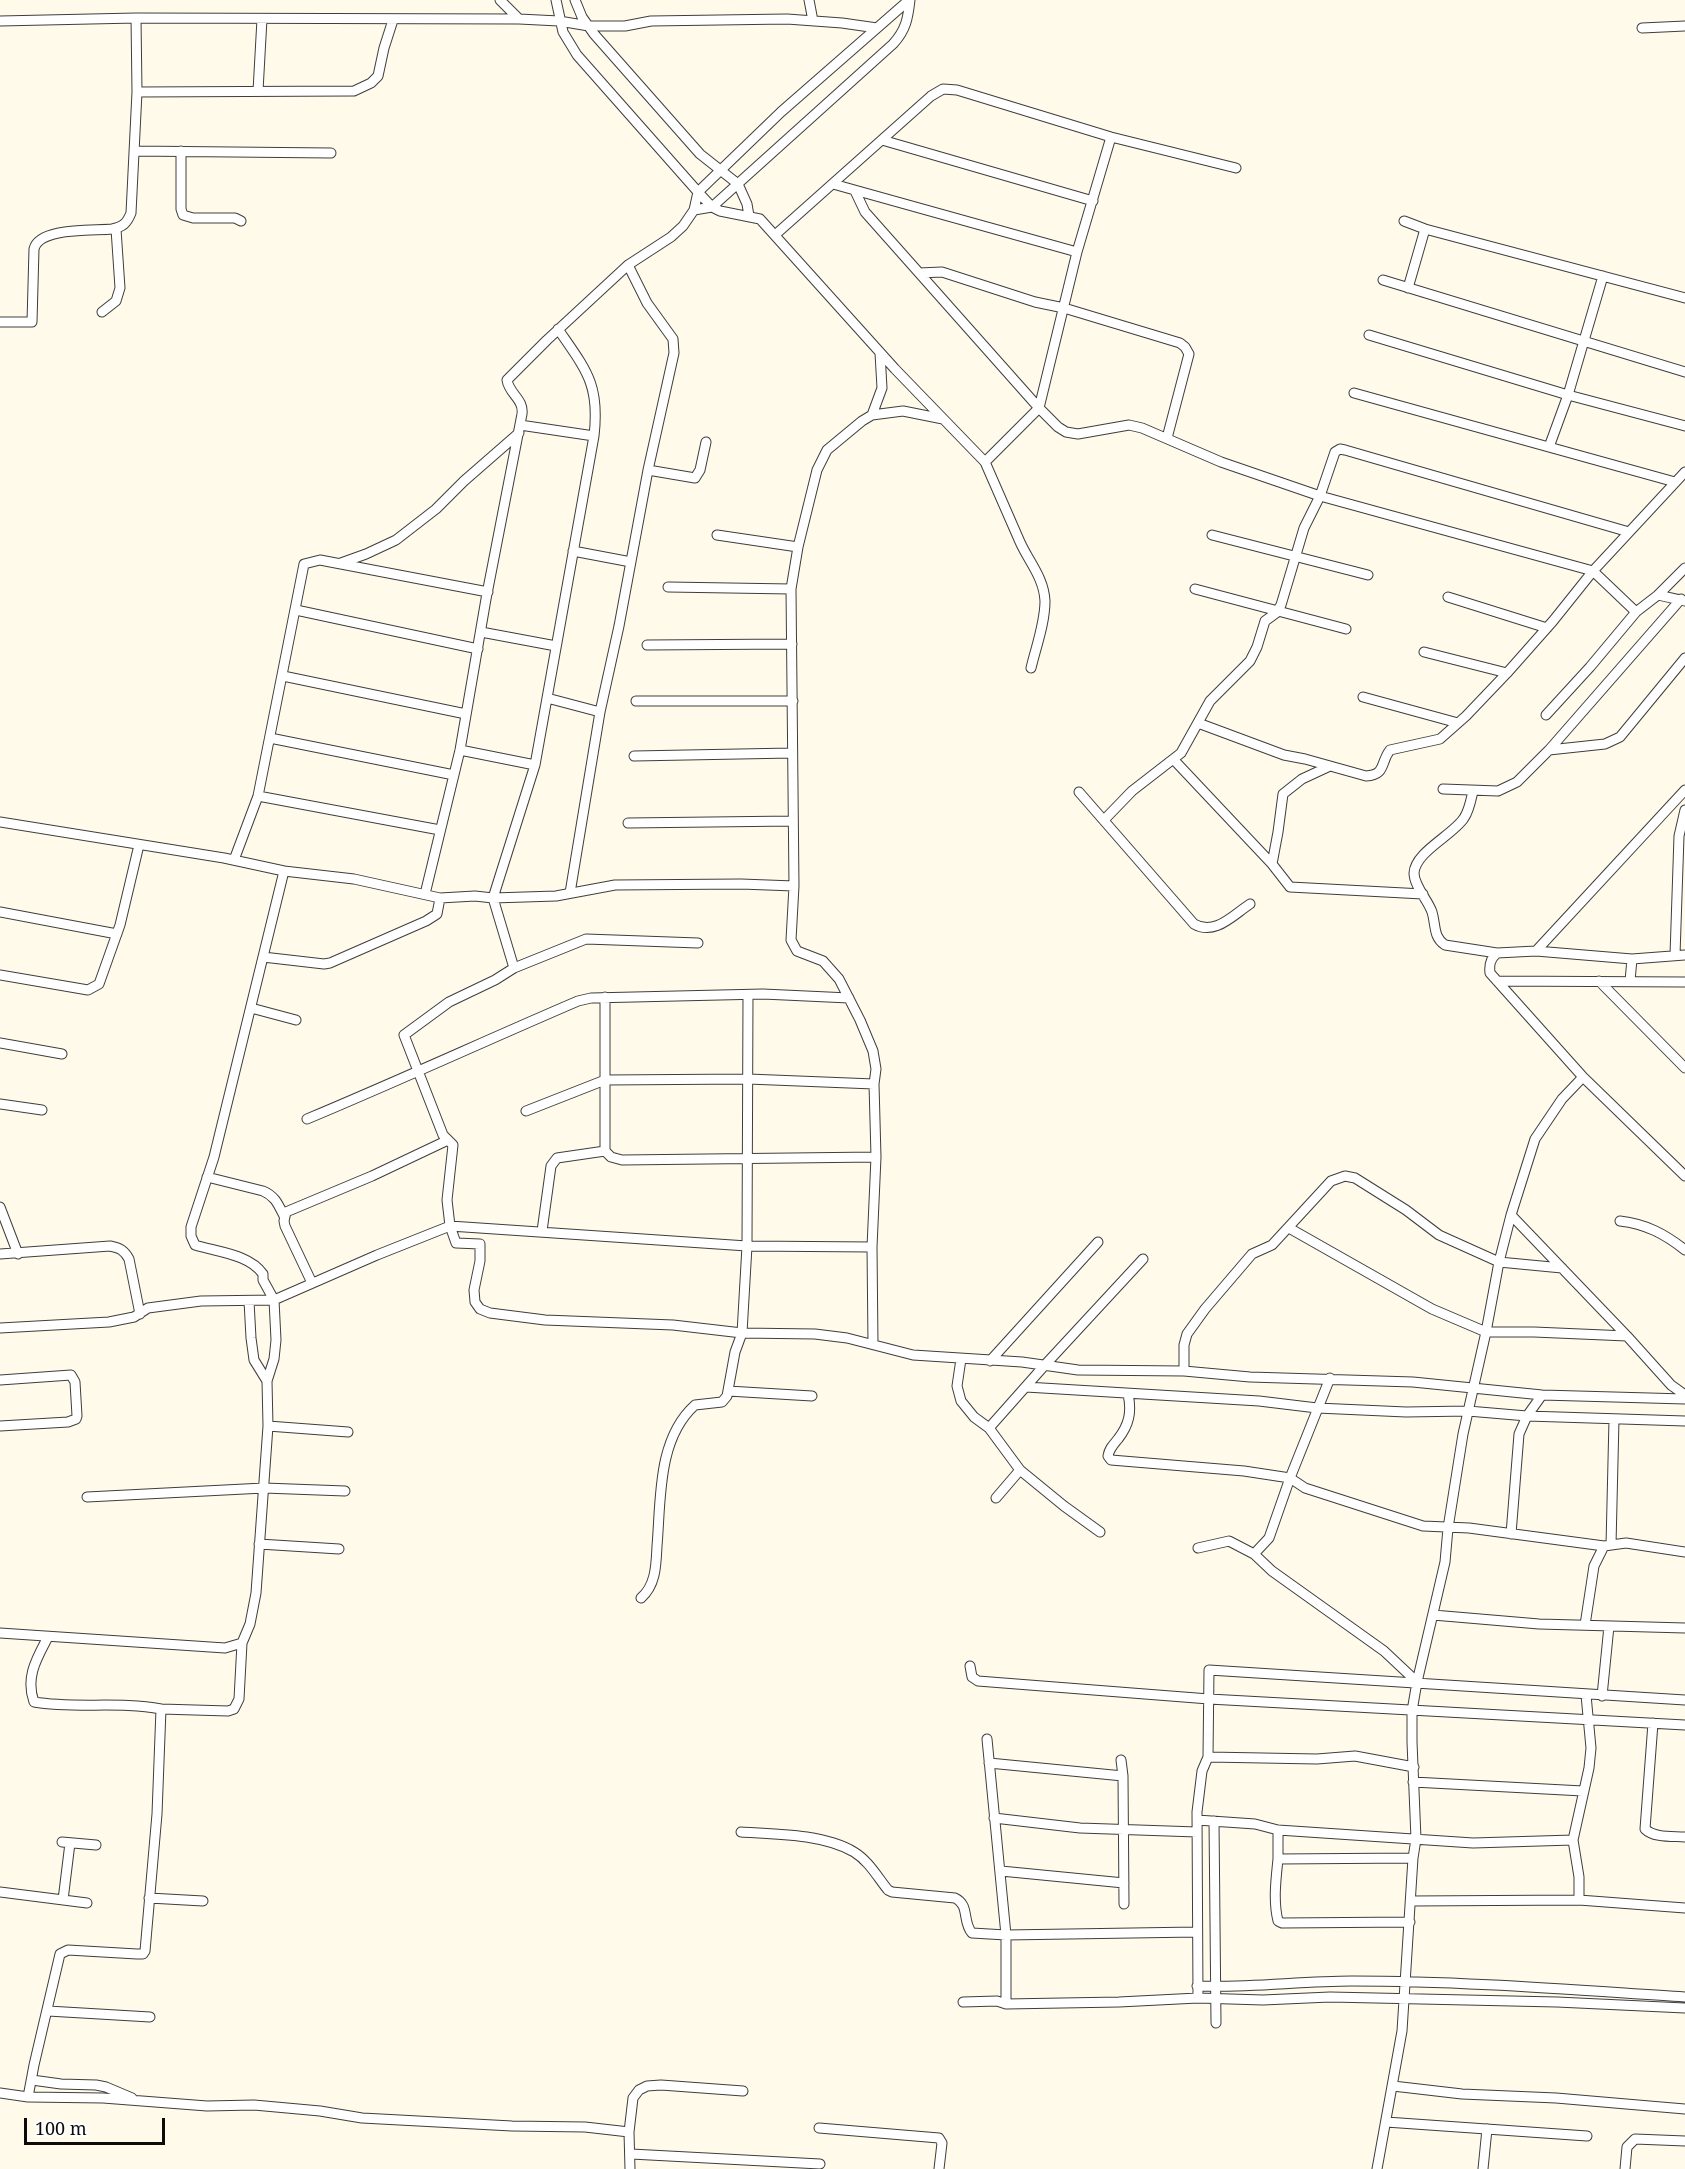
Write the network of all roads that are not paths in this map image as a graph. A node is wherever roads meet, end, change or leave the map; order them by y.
1 (500, 0) edge
2 (556, 0) edge
3 (575, 0) edge
4 (809, 0) edge
5 (909, 0) edge
6 (136, 18) junction
7 (262, 19) junction
8 (519, 19) junction
9 (393, 20) junction
10 (0, 21) edge
11 (559, 21) junction
12 (813, 21) junction
13 (589, 26) junction
14 (1685, 26) edge
15 (877, 28) junction
16 (1642, 28) dead end
17 (258, 91) junction
18 (137, 92) junction
19 (1111, 137) junction
20 (882, 140) junction
21 (134, 151) junction
22 (181, 151) junction
23 (331, 153) dead end
24 (1236, 168) dead end
25 (722, 169) junction
26 (738, 184) junction
27 (833, 184) junction
28 (855, 190) junction
29 (698, 192) junction
30 (1093, 201) junction
31 (712, 207) junction
32 (694, 210) junction
33 (749, 216) junction
34 (241, 221) dead end
35 (1404, 221) dead end
36 (116, 228) junction
37 (1425, 229) junction
38 (775, 235) junction
39 (1077, 252) junction
40 (628, 265) junction
41 (919, 273) junction
42 (1603, 276) junction
43 (1383, 279) dead end
44 (1407, 288) junction
45 (1685, 298) edge
46 (1064, 308) junction
47 (102, 312) dead end
48 (0, 322) edge
49 (558, 329) junction
50 (1370, 335) dead end
51 (1583, 341) junction
52 (880, 353) junction
53 (1685, 372) edge
54 (1354, 393) dead end
55 (1568, 395) junction
56 (1039, 408) junction
57 (872, 415) junction
58 (943, 419) junction
59 (1685, 426) edge
60 (519, 429) junction
61 (594, 436) junction
62 (1167, 438) junction
63 (706, 442) dead end
64 (1549, 447) junction
65 (985, 462) junction
66 (648, 470) junction
67 (1685, 472) edge
68 (1675, 482) junction
69 (1320, 496) junction
70 (1629, 532) junction
71 (717, 535) dead end
72 (1212, 535) dead end
73 (798, 547) junction
74 (573, 551) junction
75 (1296, 555) junction
76 (631, 562) junction
77 (338, 564) junction
78 (1685, 568) edge
79 (1593, 571) junction
80 (1368, 575) dead end
81 (668, 587) dead end
82 (791, 589) junction
83 (1195, 589) dead end
84 (488, 592) junction
85 (1658, 595) junction
86 (1448, 597) dead end
87 (1683, 600) edge
88 (296, 610) junction
89 (1279, 610) junction
90 (1636, 612) junction
91 (1547, 628) junction
92 (1346, 629) dead end
93 (481, 632) junction
94 (792, 644) junction
95 (648, 645) dead end
96 (556, 646) junction
97 (478, 649) junction
98 (1424, 652) dead end
99 (1685, 658) edge
100 (1032, 668) dead end
101 (1507, 673) junction
102 (283, 676) junction
103 (1363, 697) dead end
104 (547, 698) junction
105 (636, 701) dead end
106 (793, 701) junction
107 (600, 712) junction
108 (466, 714) junction
109 (1546, 715) dead end
110 (1198, 723) junction
111 (1458, 723) junction
112 (270, 738) junction
113 (460, 750) junction
114 (1549, 750) junction
115 (792, 753) junction
116 (634, 756) dead end
117 (1174, 760) junction
118 (535, 765) junction
119 (1330, 766) junction
120 (454, 775) junction
121 (1443, 789) dead end
122 (1685, 790) edge
123 (1079, 792) dead end
124 (1473, 792) junction
125 (258, 796) junction
126 (1685, 810) edge
127 (1104, 820) junction
128 (793, 821) junction
129 (0, 822) edge
130 (628, 823) dead end
131 (440, 830) junction
132 (1682, 836) edge
133 (139, 845) junction
134 (234, 860) junction
135 (1272, 864) junction
136 (284, 871) junction
137 (794, 886) junction
138 (570, 893) junction
139 (425, 894) junction
140 (1423, 894) junction
141 (1680, 894) edge
142 (440, 898) junction
143 (493, 898) junction
144 (1250, 904) dead end
145 (0, 912) edge
146 (117, 934) junction
147 (698, 943) dead end
148 (1536, 951) junction
149 (1497, 953) junction
150 (1675, 955) junction
151 (1685, 955) edge
152 (263, 957) junction
153 (1632, 959) junction
154 (514, 968) junction
155 (0, 975) edge
156 (1497, 981) junction
157 (1599, 981) junction
158 (1630, 981) junction
159 (1685, 982) edge
160 (748, 995) junction
161 (605, 997) junction
162 (849, 998) junction
163 (251, 1008) junction
164 (296, 1020) dead end
165 (0, 1043) edge
166 (62, 1054) dead end
167 (1685, 1068) edge
168 (418, 1073) junction
169 (1584, 1077) junction
170 (748, 1079) junction
171 (605, 1080) junction
172 (874, 1084) junction
173 (0, 1104) edge
174 (42, 1110) dead end
175 (526, 1111) dead end
176 (307, 1119) dead end
177 (448, 1140) junction
178 (605, 1151) junction
179 (876, 1157) junction
180 (747, 1158) junction
181 (1685, 1176) edge
182 (207, 1177) junction
183 (0, 1207) edge
184 (1510, 1215) junction
185 (284, 1216) junction
186 (1620, 1221) dead end
187 (450, 1226) junction
188 (1289, 1228) junction
189 (542, 1231) junction
190 (10, 1233) junction
191 (0, 1237) edge
192 (1098, 1242) dead end
193 (747, 1246) junction
194 (872, 1247) junction
195 (1685, 1250) edge
196 (0, 1254) edge
197 (18, 1254) junction
198 (1143, 1259) dead end
199 (1499, 1262) junction
200 (1562, 1268) junction
201 (312, 1283) junction
202 (274, 1300) junction
203 (249, 1301) junction
204 (140, 1314) junction
205 (0, 1328) edge
206 (1486, 1332) junction
207 (742, 1333) junction
208 (1627, 1336) junction
209 (873, 1344) junction
210 (960, 1359) junction
211 (990, 1360) junction
212 (1044, 1366) junction
213 (1184, 1371) junction
214 (1330, 1378) junction
215 (0, 1380) edge
216 (267, 1381) junction
217 (1026, 1387) junction
218 (1474, 1389) junction
219 (728, 1390) junction
220 (1128, 1394) junction
221 (1542, 1395) junction
222 (812, 1396) dead end
223 (1685, 1397) edge
224 (1317, 1408) junction
225 (1468, 1411) junction
226 (1527, 1416) junction
227 (1614, 1419) junction
228 (1685, 1421) edge
229 (0, 1426) edge
230 (268, 1426) junction
231 (989, 1428) junction
232 (348, 1432) dead end
233 (1020, 1470) junction
234 (1290, 1478) junction
235 (264, 1488) junction
236 (345, 1491) dead end
237 (87, 1497) dead end
238 (996, 1498) dead end
239 (1448, 1528) junction
240 (1100, 1532) dead end
241 (1511, 1534) junction
242 (259, 1544) junction
243 (1608, 1546) junction
244 (1198, 1548) dead end
245 (339, 1549) dead end
246 (1685, 1552) edge
247 (1254, 1554) junction
248 (641, 1598) dead end
249 (1433, 1615) junction
250 (1585, 1625) junction
251 (1609, 1626) junction
252 (1685, 1628) edge
253 (0, 1633) edge
254 (48, 1637) junction
255 (242, 1643) junction
256 (970, 1666) dead end
257 (1417, 1682) junction
258 (1587, 1695) junction
259 (1602, 1696) junction
260 (1209, 1699) junction
261 (1685, 1700) edge
262 (161, 1709) junction
263 (1412, 1712) junction
264 (1590, 1720) junction
265 (1653, 1723) junction
266 (1685, 1725) edge
267 (987, 1739) dead end
268 (1208, 1757) junction
269 (1121, 1760) dead end
270 (989, 1762) junction
271 (1414, 1767) junction
272 (1123, 1776) junction
273 (1413, 1782) junction
274 (1583, 1791) junction
275 (994, 1818) junction
276 (1197, 1820) junction
277 (1214, 1821) junction
278 (1123, 1830) junction
279 (1278, 1830) junction
280 (741, 1832) dead end
281 (1197, 1832) junction
282 (1685, 1837) edge
283 (1416, 1839) junction
284 (1573, 1839) junction
285 (96, 1845) dead end
286 (1413, 1858) junction
287 (1278, 1859) junction
288 (1000, 1871) junction
289 (1124, 1883) junction
290 (0, 1892) edge
291 (149, 1898) junction
292 (63, 1900) junction
293 (1579, 1900) junction
294 (203, 1901) dead end
295 (1411, 1901) junction
296 (87, 1903) dead end
297 (1124, 1904) dead end
298 (1685, 1908) edge
299 (1410, 1922) junction
300 (1196, 1932) junction
301 (1006, 1935) junction
302 (1406, 1982) junction
303 (1197, 1986) junction
304 (1215, 1987) junction
305 (1685, 1997) edge
306 (1198, 1998) junction
307 (1216, 2000) junction
308 (1404, 2000) junction
309 (963, 2002) dead end
310 (1006, 2004) junction
311 (1685, 2008) edge
312 (48, 2011) junction
313 (150, 2017) dead end
314 (1216, 2023) dead end
315 (32, 2080) junction
316 (1393, 2086) junction
317 (743, 2091) dead end
318 (0, 2093) edge
319 (28, 2097) junction
320 (137, 2100) junction
321 (1685, 2109) edge
322 (1386, 2122) junction
323 (819, 2128) dead end
324 (1487, 2129) junction
325 (629, 2132) junction
326 (1587, 2136) dead end
327 (1685, 2140) edge
328 (631, 2154) junction
329 (820, 2164) dead end
330 (630, 2169) edge
331 (939, 2169) edge
332 (1377, 2169) edge
333 (1483, 2169) edge
334 (1625, 2169) edge

1 - 8 street
2 - 11 street
3 - 13 street
4 - 12 street
5 - 15 street
5 - 26 street
6 - 7 street
6 - 10 street
6 - 18 street
7 - 9 street
7 - 17 street
8 - 9 street
8 - 11 street
9 - 17 street
11 - 13 street
11 - 29 street
12 - 13 street
12 - 15 street
13 - 25 street
14 - 16 street
15 - 25 street
17 - 18 street
18 - 21 street
19 - 20 street
19 - 24 street
19 - 30 street
20 - 27 street
20 - 30 street
21 - 22 street
21 - 36 street
22 - 23 street
22 - 34 street
25 - 26 street
25 - 29 street
26 - 31 street
26 - 33 street
27 - 28 street
27 - 38 street
28 - 39 street
28 - 41 street
29 - 31 street
29 - 32 street
30 - 39 street
31 - 32 street
31 - 33 street
32 - 40 street
33 - 38 street
35 - 37 street
36 - 47 street
36 - 48 street
37 - 42 street
37 - 44 street
38 - 52 street
39 - 46 street
40 - 49 street
40 - 66 street
41 - 46 street
41 - 56 street
42 - 45 street
42 - 51 street
43 - 44 street
44 - 51 street
46 - 56 street
46 - 62 street
49 - 60 street
49 - 61 street
50 - 55 street
51 - 53 street
51 - 55 street
52 - 57 street
52 - 58 street
54 - 64 street
55 - 59 street
55 - 64 street
56 - 62 street
56 - 65 street
57 - 58 street
57 - 73 street
58 - 65 street
60 - 61 street
60 - 77 street
60 - 84 street
61 - 74 street
62 - 69 street
63 - 66 street
64 - 68 street
65 - 100 street
66 - 76 street
67 - 68 street
68 - 70 street
69 - 70 street
69 - 75 street
69 - 79 street
70 - 79 street
71 - 73 street
72 - 75 street
73 - 82 street
74 - 76 street
74 - 96 street
75 - 80 street
75 - 89 street
76 - 107 street
77 - 84 street
77 - 88 street
78 - 85 street
79 - 90 street
79 - 91 street
81 - 82 street
82 - 94 street
83 - 89 street
84 - 93 street
85 - 87 street
85 - 90 street
86 - 91 street
87 - 114 street
88 - 97 street
88 - 102 street
89 - 92 street
89 - 110 street
90 - 109 street
91 - 101 street
93 - 96 street
93 - 97 street
94 - 95 street
94 - 106 street
96 - 104 street
97 - 108 street
98 - 101 street
99 - 114 street
101 - 111 street
102 - 108 street
102 - 112 street
103 - 111 street
104 - 107 street
104 - 118 street
105 - 106 street
106 - 115 street
107 - 138 street
108 - 113 street
110 - 117 street
110 - 119 street
111 - 119 street
112 - 120 street
112 - 125 street
113 - 118 street
113 - 120 street
114 - 124 street
115 - 116 street
115 - 128 street
117 - 127 street
117 - 135 street
118 - 143 street
119 - 135 street
120 - 131 street
121 - 124 street
122 - 148 street
123 - 127 street
124 - 140 street
125 - 131 street
125 - 134 street
126 - 132 street
127 - 144 street
128 - 130 street
128 - 137 street
129 - 133 street
131 - 139 street
132 - 141 street
133 - 134 street
133 - 146 street
134 - 136 street
135 - 140 street
136 - 139 street
136 - 152 street
137 - 138 street
137 - 162 street
138 - 143 street
139 - 142 street
140 - 149 street
141 - 150 street
142 - 143 street
142 - 152 street
143 - 154 street
145 - 146 street
146 - 155 street
147 - 154 street
148 - 149 street
148 - 153 street
149 - 156 street
150 - 151 street
150 - 153 street
152 - 163 street
153 - 158 street
154 - 168 street
156 - 157 street
156 - 169 street
157 - 158 street
157 - 167 street
158 - 159 street
160 - 161 street
160 - 162 street
160 - 170 street
161 - 168 street
161 - 171 street
162 - 172 street
163 - 164 street
163 - 182 street
165 - 166 street
168 - 176 street
168 - 177 street
169 - 181 street
169 - 184 street
170 - 171 street
170 - 172 street
170 - 180 street
171 - 175 street
171 - 178 street
172 - 179 street
173 - 174 street
177 - 185 street
177 - 187 street
178 - 180 street
178 - 189 street
179 - 180 street
179 - 194 street
180 - 193 street
182 - 185 street
182 - 202 street
183 - 190 street
184 - 199 street
184 - 200 street
185 - 201 street
186 - 195 street
187 - 189 street
187 - 201 street
187 - 207 street
188 - 199 street
188 - 206 street
188 - 213 street
189 - 193 street
190 - 191 street
190 - 197 street
192 - 211 street
193 - 194 street
193 - 207 street
194 - 209 street
196 - 197 street
197 - 204 street
198 - 212 street
199 - 200 street
199 - 206 street
200 - 208 street
201 - 202 street
202 - 203 street
202 - 216 street
203 - 204 street
203 - 216 street
204 - 205 street
206 - 208 street
206 - 218 street
207 - 209 street
207 - 219 street
208 - 223 street
209 - 210 street
210 - 211 street
210 - 231 street
211 - 212 street
212 - 213 street
212 - 217 street
213 - 214 street
214 - 218 street
214 - 224 street
215 - 229 street
216 - 230 street
217 - 220 street
217 - 231 street
218 - 221 street
218 - 225 street
219 - 222 street
219 - 248 street
220 - 224 street
220 - 234 street
221 - 223 street
221 - 226 street
224 - 225 street
224 - 234 street
225 - 226 street
225 - 239 street
226 - 227 street
226 - 241 street
227 - 228 street
227 - 243 street
230 - 232 street
230 - 235 street
231 - 233 street
233 - 238 street
233 - 240 street
234 - 239 street
234 - 247 street
235 - 236 street
235 - 237 street
235 - 242 street
239 - 241 street
239 - 249 street
241 - 243 street
242 - 245 street
242 - 255 street
243 - 246 street
243 - 250 street
244 - 247 street
247 - 257 street
249 - 250 street
249 - 257 street
250 - 251 street
251 - 252 street
251 - 259 street
253 - 254 street
254 - 255 street
254 - 262 street
255 - 262 street
256 - 260 street
257 - 258 street
257 - 260 street
257 - 263 street
258 - 259 street
258 - 264 street
259 - 261 street
260 - 263 street
260 - 268 street
262 - 291 street
263 - 264 street
263 - 271 street
264 - 265 street
264 - 274 street
265 - 266 street
265 - 282 street
267 - 270 street
268 - 271 street
268 - 276 street
269 - 272 street
270 - 272 street
270 - 275 street
271 - 273 street
272 - 278 street
273 - 274 street
273 - 283 street
274 - 284 street
275 - 278 street
275 - 288 street
276 - 277 street
276 - 281 street
277 - 279 street
277 - 304 street
278 - 281 street
278 - 289 street
279 - 283 street
279 - 287 street
280 - 301 street
281 - 300 street
283 - 284 street
283 - 286 street
284 - 293 street
285 - 292 street
286 - 287 street
286 - 295 street
287 - 299 street
288 - 289 street
288 - 301 street
289 - 297 street
290 - 292 street
291 - 294 street
291 - 312 street
292 - 296 street
293 - 295 street
293 - 298 street
295 - 299 street
299 - 302 street
300 - 301 street
300 - 303 street
301 - 310 street
302 - 304 street
302 - 305 street
302 - 308 street
303 - 304 street
303 - 306 street
304 - 307 street
306 - 307 street
306 - 310 street
307 - 308 street
307 - 314 street
308 - 311 street
308 - 316 street
309 - 310 street
312 - 313 street
312 - 315 street
315 - 319 street
315 - 320 street
316 - 321 street
316 - 322 street
317 - 325 street
318 - 319 street
319 - 320 street
320 - 325 street
322 - 324 street
322 - 332 street
323 - 331 street
324 - 326 street
324 - 333 street
325 - 328 street
327 - 334 street
328 - 329 street
328 - 330 street

